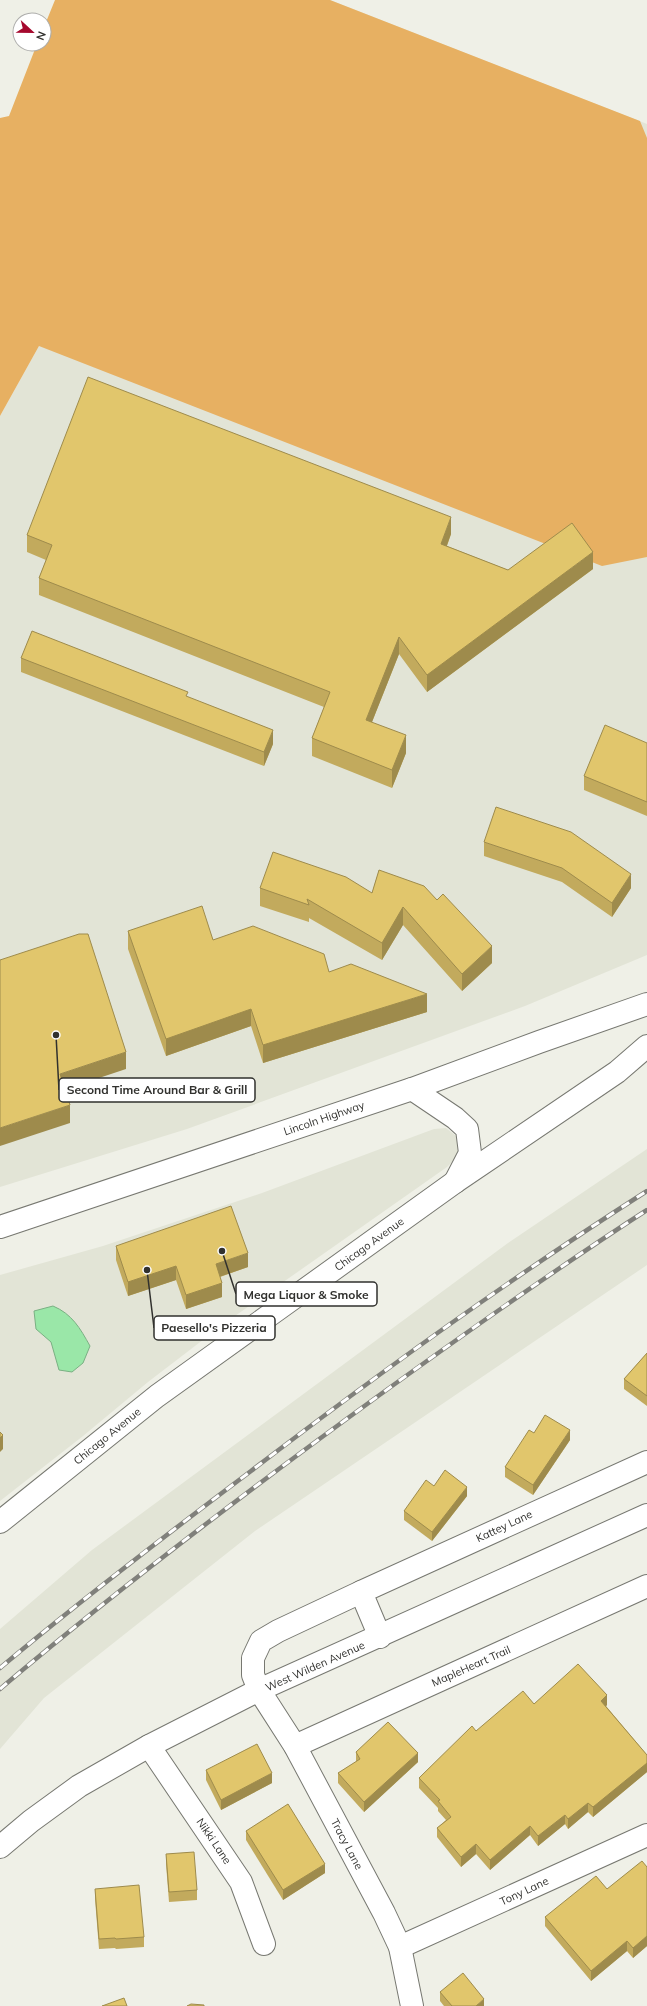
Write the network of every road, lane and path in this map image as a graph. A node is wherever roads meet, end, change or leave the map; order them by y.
1 (647, 1004) edge
2 (647, 1046) edge
3 (412, 1089) junction
4 (455, 1182) junction
5 (0, 1227) edge
6 (647, 1462) edge
7 (647, 1515) edge
8 (0, 1522) edge
9 (647, 1586) edge
10 (361, 1592) junction
11 (380, 1637) junction
12 (259, 1690) junction
13 (149, 1746) junction
14 (295, 1746) junction
15 (31, 1820) junction
16 (0, 1833) edge
17 (647, 1835) edge
18 (0, 1847) edge
19 (264, 1944) dead end
20 (400, 1947) junction
21 (412, 2006) edge

1 - 3 main road, Lincoln Highway
2 - 4 main road, Chicago Avenue
3 - 4 main road
3 - 5 main road, Lincoln Highway
4 - 8 main road, Chicago Avenue
6 - 10 main road, Kattey Lane
7 - 11 main road, West Wilden Avenue
9 - 14 main road, MapleHeart Trail
10 - 11 main road
10 - 12 main road, Kattey Lane
11 - 12 main road, West Wilden Avenue
12 - 13 main road, West Wilden Avenue
12 - 14 main road, Tracy Lane
13 - 15 main road, West Wilden Avenue
13 - 19 main road, Nikki Lane
14 - 20 main road, Tracy Lane
15 - 16 main road
15 - 18 main road, West Wilden Avenue
17 - 20 main road, Tony Lane
20 - 21 main road, Tracy Lane

